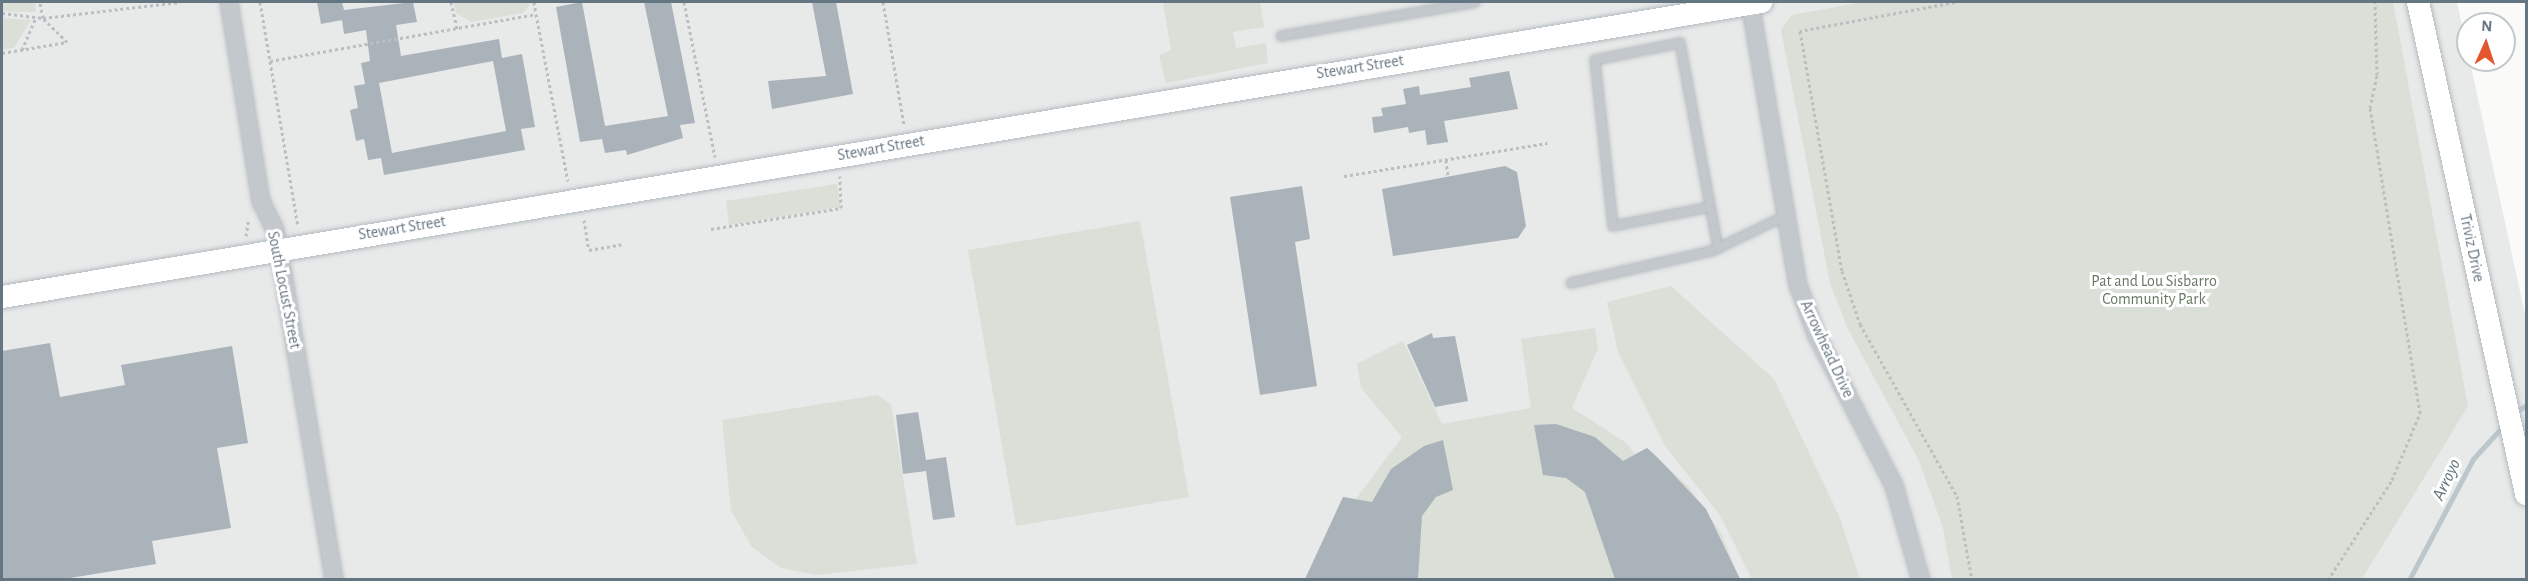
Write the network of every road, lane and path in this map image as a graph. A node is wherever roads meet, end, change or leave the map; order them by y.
1 (40, 2) edge
2 (180, 2) edge
3 (229, 2) edge
4 (260, 2) edge
5 (451, 2) edge
6 (534, 2) edge
7 (684, 2) edge
8 (883, 2) edge
9 (1475, 2) edge
10 (1754, 2) edge
11 (1955, 2) edge
12 (2375, 2) edge
13 (2418, 2) edge
14 (2, 13) edge
15 (536, 14) junction
16 (36, 17) junction
17 (43, 18) junction
18 (457, 29) junction
19 (1281, 36) dead end
20 (22, 50) junction
21 (2, 53) edge
22 (270, 61) junction
23 (904, 125) dead end
24 (1547, 143) dead end
25 (715, 156) dead end
26 (1446, 160) junction
27 (846, 172) dead end
28 (1344, 176) dead end
29 (1448, 176) dead end
30 (574, 189) junction
31 (247, 207) dead end
32 (1710, 207) junction
33 (1785, 216) junction
34 (298, 226) dead end
35 (711, 229) dead end
36 (243, 236) dead end
37 (623, 244) dead end
38 (279, 249) junction
39 (1718, 249) junction
40 (1571, 283) dead end
41 (2, 297) edge
42 (2526, 494) edge
43 (334, 579) edge
44 (1921, 579) edge
45 (1972, 579) edge
46 (2328, 579) edge

1 - 17 path
2 - 17 path
3 - 38 street, South Locust Street
4 - 22 path
5 - 18 path
6 - 15 path
7 - 25 path
8 - 23 path
9 - 19 lane
10 - 30 street, Stewart Street
10 - 33 street, Arrowhead Drive
11 - 45 path
12 - 46 path
13 - 42 street, Triviz Drive
14 - 16 path
15 - 18 path
15 - 30 path
16 - 17 path
16 - 20 path
17 - 20 path
18 - 22 path
20 - 21 path
22 - 34 path
24 - 26 path
26 - 28 path
26 - 29 path
27 - 35 path
30 - 37 path
30 - 38 street, Stewart Street
31 - 36 path
32 - 32 lane
32 - 39 lane
33 - 39 lane
33 - 44 street, Arrowhead Drive
38 - 41 street, Stewart Street
38 - 43 street, South Locust Street
39 - 40 lane

